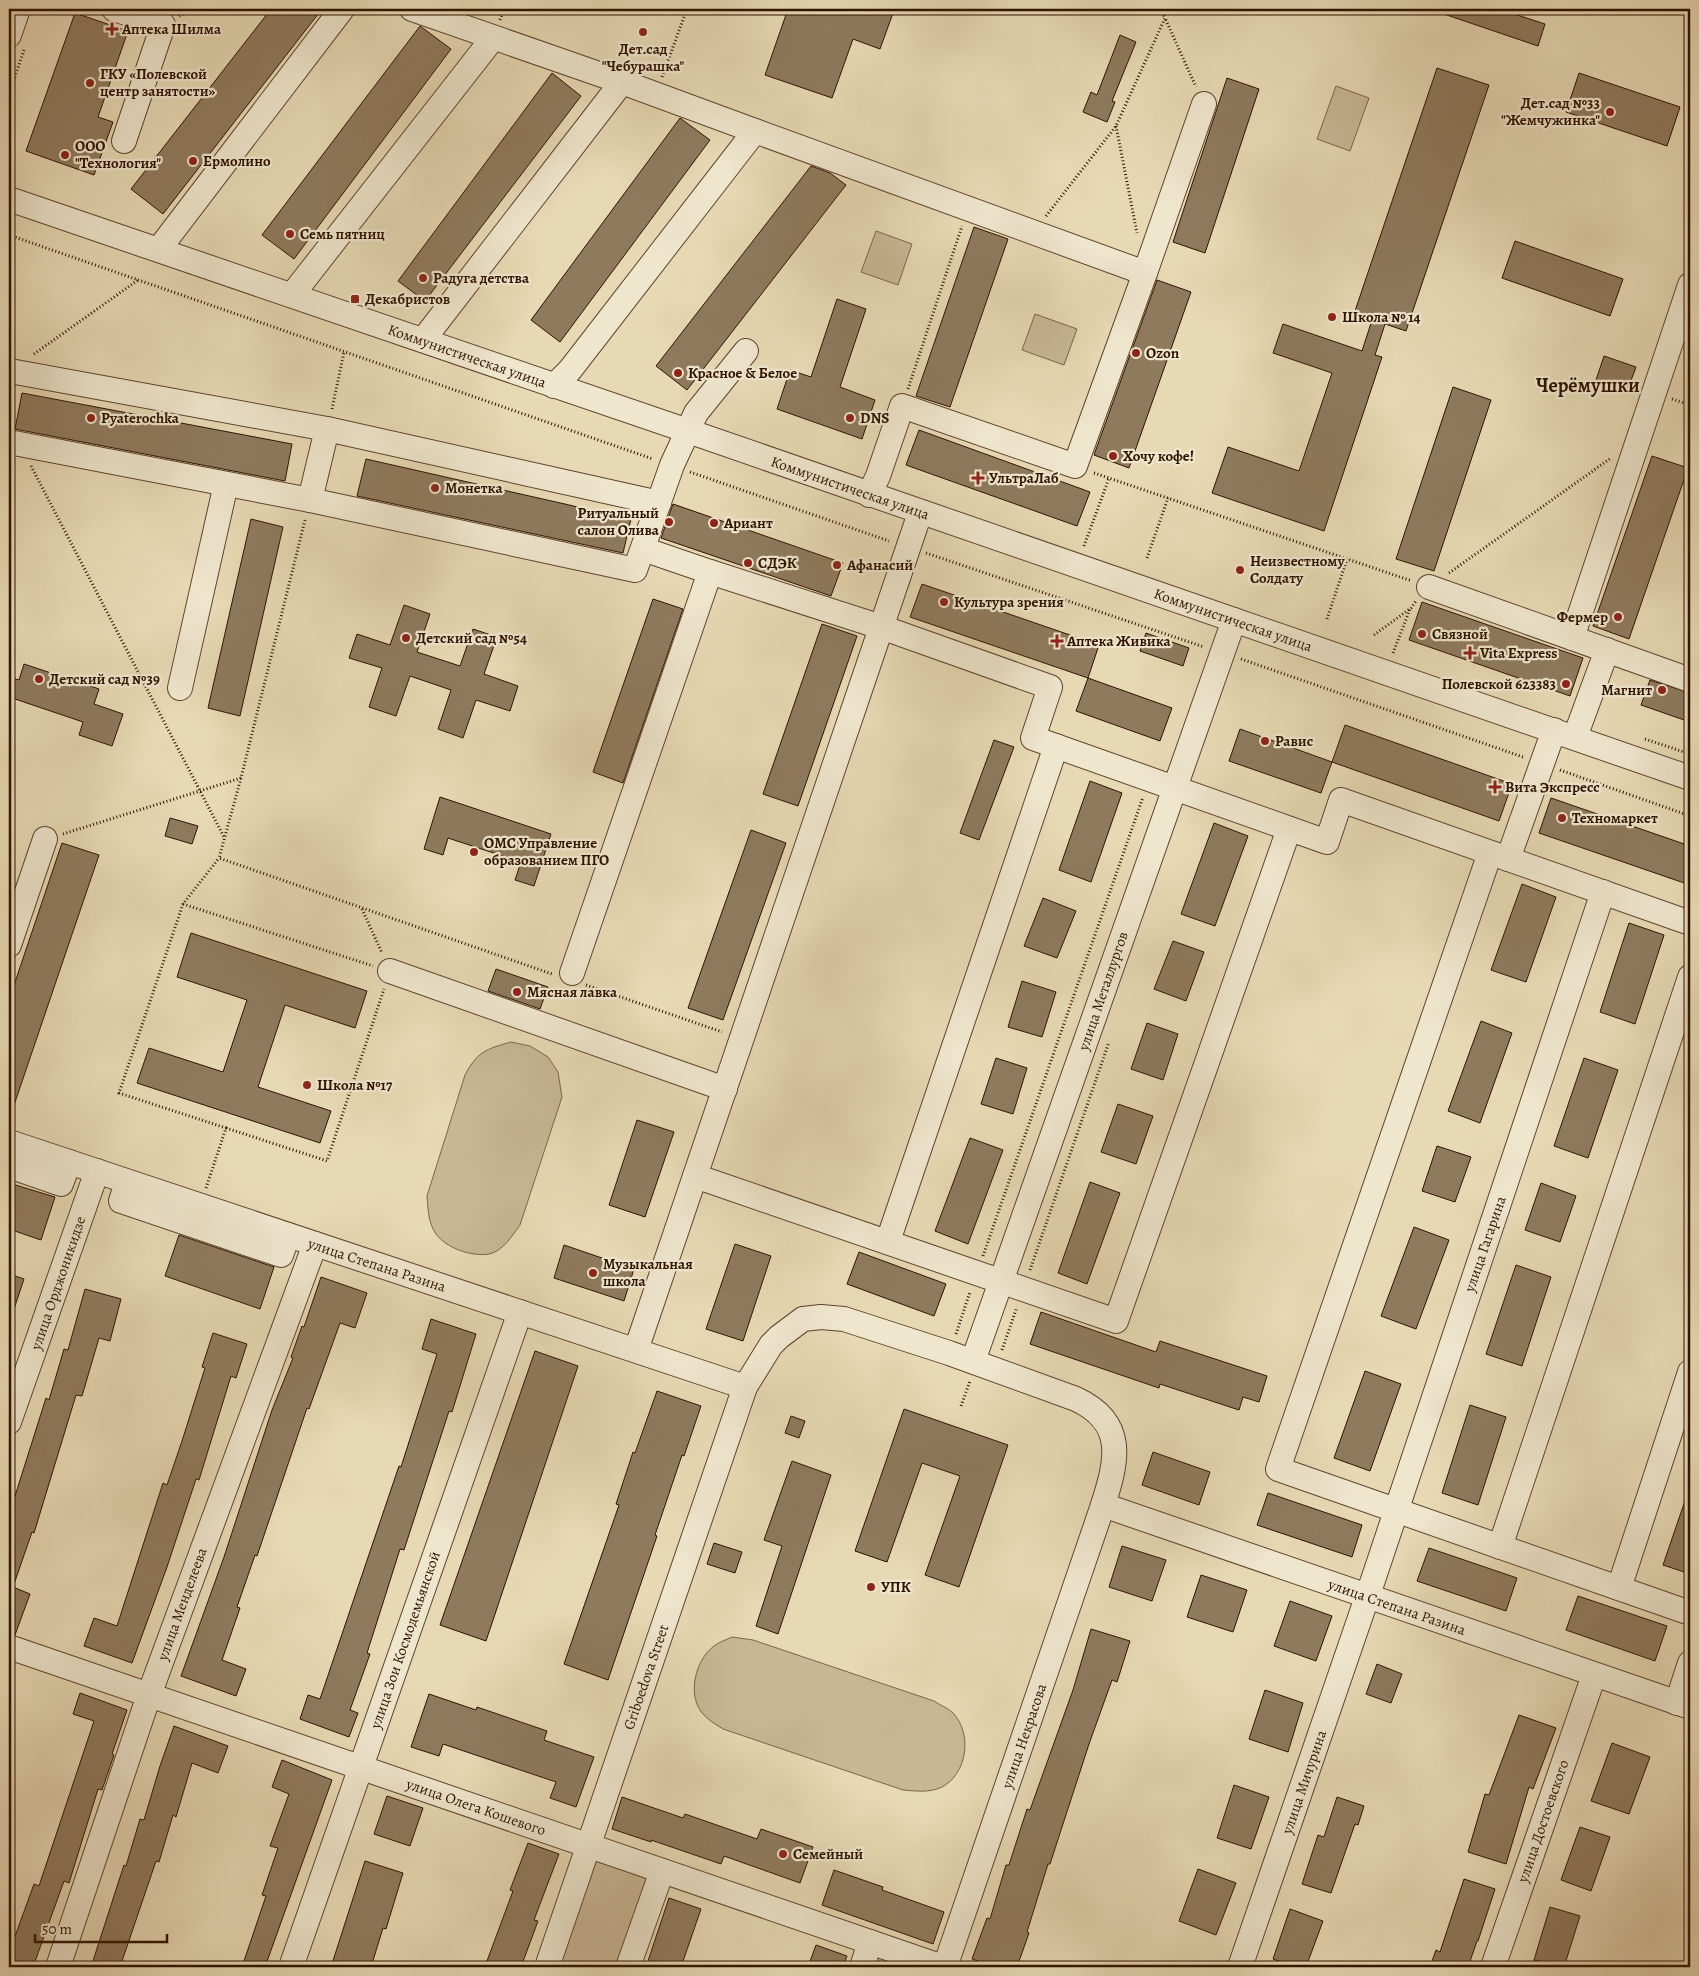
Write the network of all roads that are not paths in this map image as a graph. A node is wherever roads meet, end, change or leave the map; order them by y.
1 (18, 9) edge
2 (114, 9) edge
3 (342, 9) edge
4 (412, 9) edge
5 (9, 35) edge
6 (494, 38) junction
7 (622, 82) junction
8 (1204, 104) road end
9 (755, 131) junction
10 (124, 141) dead end
11 (9, 199) edge
12 (159, 249) junction
13 (1145, 273) junction
14 (1690, 284) edge
15 (292, 294) junction
16 (423, 340) junction
17 (746, 351) dead end
18 (9, 372) edge
19 (554, 386) junction
20 (327, 429) junction
21 (688, 431) junction
22 (14, 443) edge
23 (226, 484) junction
24 (869, 495) junction
25 (310, 500) junction
26 (658, 503) junction
27 (920, 513) junction
28 (643, 549) junction
29 (710, 572) junction
30 (1430, 587) road end
31 (1234, 620) junction
32 (881, 627) junction
33 (1572, 638) junction
34 (1607, 650) junction
35 (1690, 680) edge
36 (180, 688) dead end
37 (1564, 734) junction
38 (1056, 746) junction
39 (1690, 778) edge
40 (1175, 788) junction
41 (1289, 829) junction
42 (45, 839) road end
43 (1499, 856) junction
44 (1603, 892) junction
45 (1690, 923) edge
46 (9, 945) edge
47 (390, 971) road end
48 (1690, 977) edge
49 (571, 978) road end
50 (724, 1089) junction
51 (9, 1142) edge
52 (69, 1162) junction
53 (9, 1166) edge
54 (97, 1171) junction
55 (695, 1176) junction
56 (888, 1241) junction
57 (315, 1244) junction
58 (1001, 1280) junction
59 (520, 1312) junction
60 (636, 1350) junction
61 (949, 1353) joint
62 (981, 1371) junction
63 (1690, 1372) edge
64 (745, 1387) junction
65 (9, 1422) edge
66 (1103, 1505) junction
67 (1396, 1511) junction
68 (1500, 1547) junction
69 (1619, 1588) junction
70 (1367, 1596) junction
71 (1690, 1613) edge
72 (9, 1647) edge
73 (1690, 1663) edge
74 (1594, 1675) junction
75 (149, 1695) junction
76 (1683, 1705) edge
77 (361, 1767) junction
78 (589, 1846) junction
79 (662, 1871) junction
80 (870, 1942) junction
81 (58, 1967) edge
82 (291, 1967) edge
83 (548, 1967) edge
84 (628, 1967) edge
85 (862, 1967) edge
86 (944, 1967) edge
87 (1240, 1967) edge
88 (1493, 1967) edge

1 - 5 street
2 - 10 street
3 - 12 street
4 - 6 street
6 - 7 street
6 - 15 street
7 - 9 street
7 - 16 street
8 - 13 street
9 - 13 street
9 - 19 street
11 - 12 street, Коммунистическая улица
12 - 15 street, Коммунистическая улица
13 - 24 street
14 - 33 street
15 - 16 street, Коммунистическая улица
16 - 19 street, Коммунистическая улица
17 - 21 street
18 - 20 street
19 - 21 street, Коммунистическая улица
20 - 25 street
20 - 26 street
21 - 24 street, Коммунистическая улица
21 - 26 street
22 - 23 street
23 - 25 street
23 - 36 street
24 - 27 street, Коммунистическая улица
25 - 28 street
26 - 28 street
27 - 31 street, Коммунистическая улица
27 - 32 street
28 - 29 street
29 - 32 street
29 - 49 street
30 - 33 street
31 - 37 street, Коммунистическая улица
31 - 40 street, улица Металлургов
32 - 38 street
32 - 50 street
33 - 34 street
34 - 35 street
34 - 37 street
37 - 39 street, Коммунистическая улица
37 - 43 street
38 - 40 street
38 - 56 street
40 - 41 street
40 - 58 street, улица Металлургов
41 - 43 street
41 - 58 street
42 - 46 street
43 - 44 street
43 - 67 street
44 - 45 street
44 - 67 street, улица Гагарина
47 - 50 street
48 - 68 street
50 - 55 street
51 - 52 street, улица Степана Разина
52 - 53 street
52 - 54 street, улица Степана Разина
54 - 57 street, улица Степана Разина
54 - 65 street, улица Орджоникидзе
55 - 56 street
55 - 60 street
56 - 58 street
57 - 59 street, улица Степана Разина
57 - 75 street, улица Менделеева
58 - 62 street, улица Металлургов
59 - 60 street, улица Степана Разина
59 - 77 street, улица Зои Космодемьянской
60 - 64 street, улица Степана Разина
61 - 62 street, улица Некрасова
61 - 64 street, Griboedova Street
62 - 66 street, улица Некрасова
63 - 69 street
64 - 78 street, Griboedova Street
66 - 70 street, улица Степана Разина
66 - 86 street, улица Некрасова
67 - 68 street
67 - 70 street, улица Гагарина
68 - 69 street
69 - 71 street
70 - 74 street, улица Степана Разина
70 - 87 street, улица Мичурина
72 - 75 street, улица Олега Кошевого
73 - 76 street
74 - 76 street, улица Степана Разина
74 - 88 street, улица Достоевского
75 - 77 street, улица Олега Кошевого
75 - 81 street, улица Менделеева
77 - 78 street, улица Олега Кошевого
77 - 82 street, улица Зои Космодемьянской
78 - 79 street, улица Олега Кошевого
78 - 83 street, Griboedova Street
79 - 80 street, улица Олега Кошевого
79 - 84 street
80 - 85 street
80 - 86 street, улица Олега Кошевого

